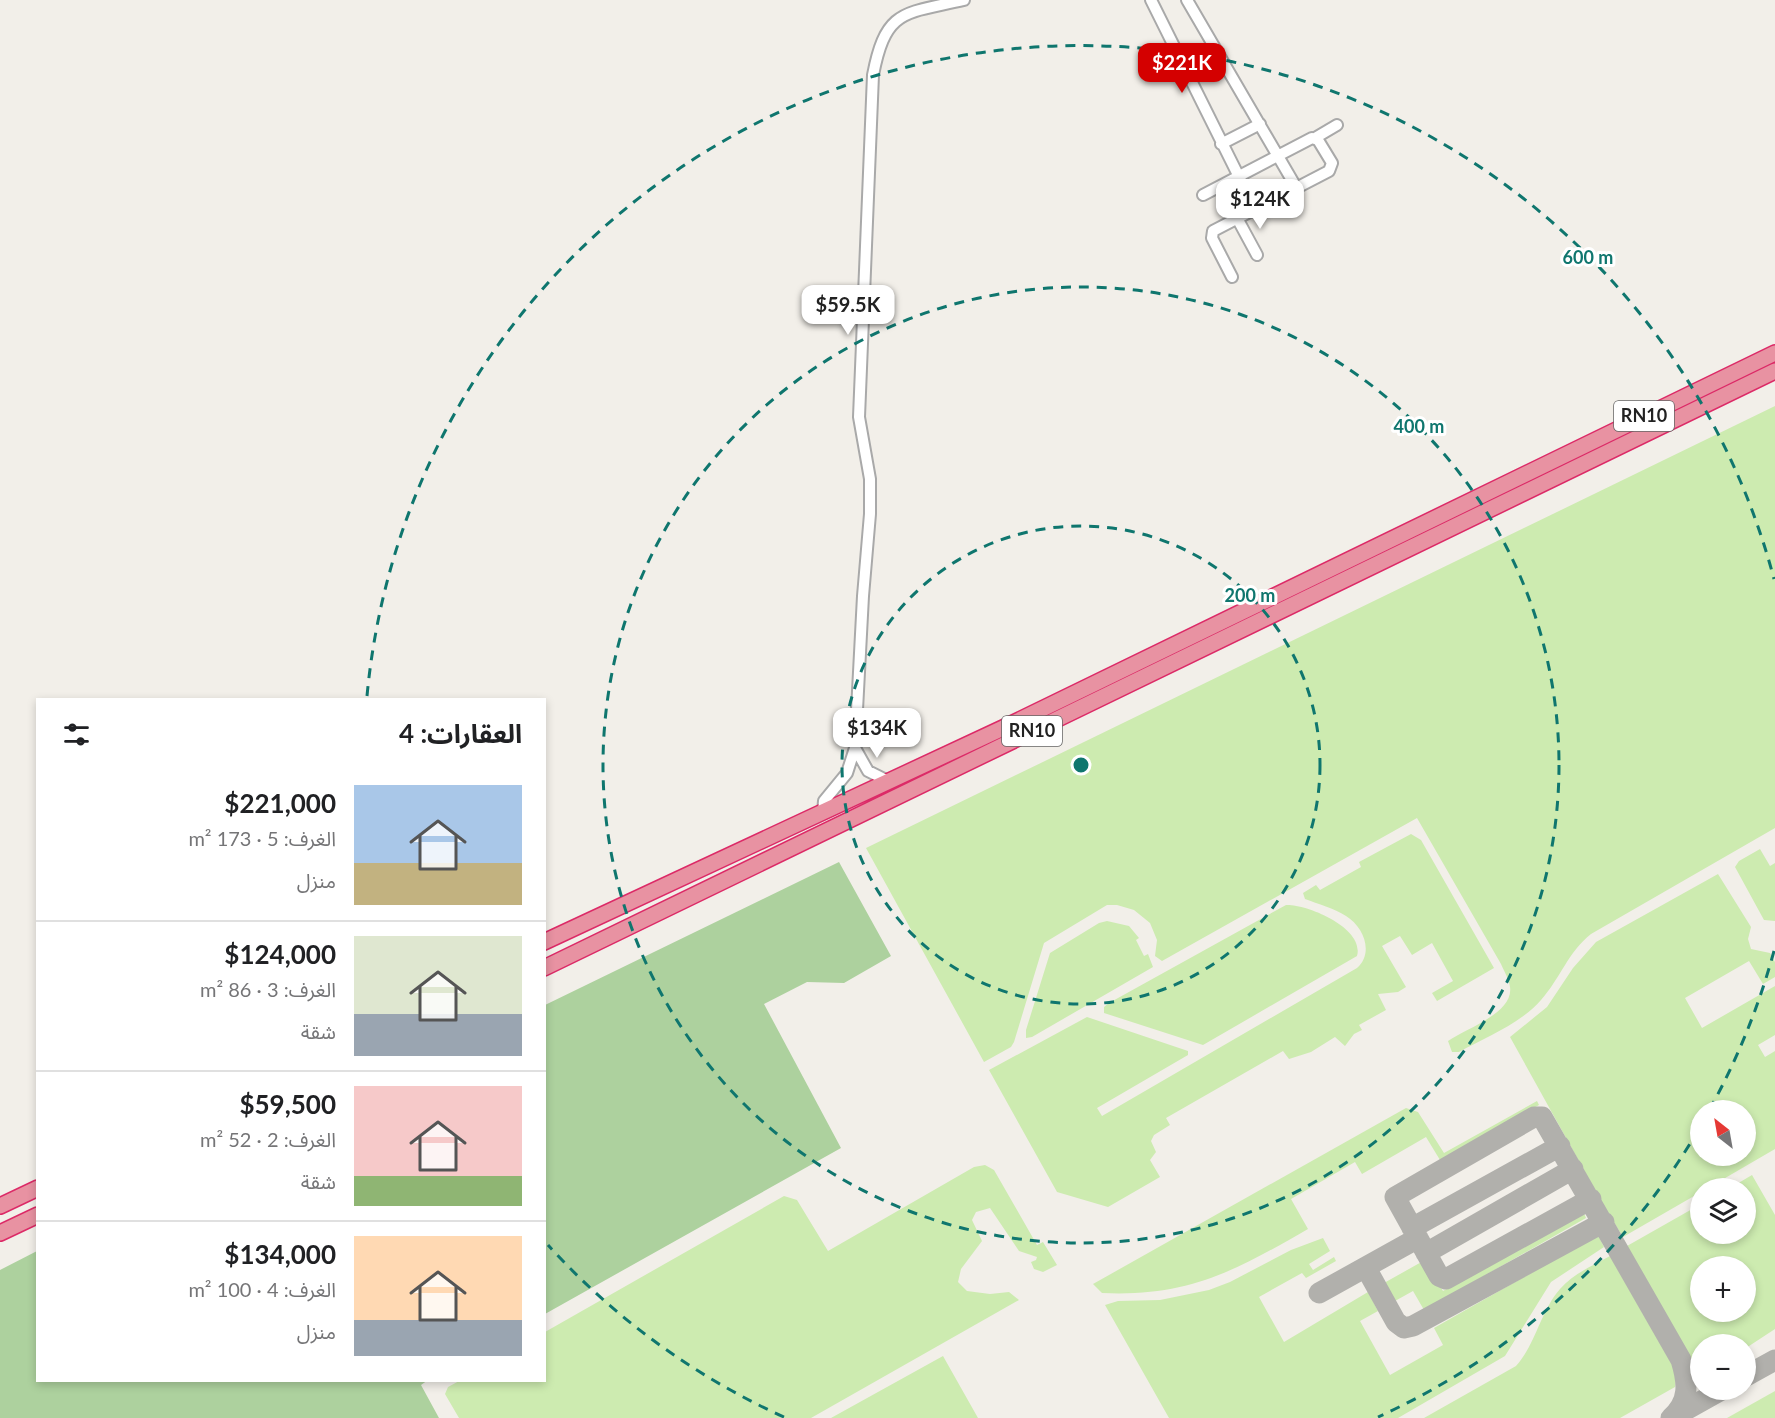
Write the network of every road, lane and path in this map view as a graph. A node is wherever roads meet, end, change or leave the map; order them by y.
1 (964, 0) edge
2 (1151, 0) edge
3 (1187, 0) edge
4 (1260, 124) junction
5 (1337, 125) dead end
6 (1315, 138) junction
7 (1221, 144) junction
8 (1278, 156) junction
9 (1237, 176) junction
10 (1296, 188) junction
11 (1203, 195) dead end
12 (1255, 209) junction
13 (1238, 218) junction
14 (1257, 255) dead end
15 (1232, 277) dead end
16 (1775, 353) edge
17 (1775, 371) edge
18 (1513, 479) junction
19 (1521, 496) junction
20 (855, 748) junction
21 (888, 781) junction
22 (823, 812) junction
23 (832, 829) junction
24 (546, 941) edge
25 (546, 967) edge
26 (36, 1189) edge
27 (0, 1206) edge
28 (36, 1216) edge
29 (0, 1233) edge

1 - 20 street
2 - 7 street
3 - 4 street
4 - 7 street
4 - 8 street
5 - 6 street
6 - 8 street
6 - 10 street
7 - 9 street
8 - 9 street
8 - 10 street
9 - 11 street
9 - 12 street
10 - 12 street
12 - 13 street
13 - 14 street
13 - 15 street
16 - 18 highway, RN10
17 - 19 highway, RN10
18 - 19 highway
18 - 21 highway, RN10
19 - 23 highway, RN10
20 - 21 street
20 - 22 street
21 - 22 highway, RN10
22 - 23 highway
22 - 24 highway, RN10
23 - 25 highway, RN10
26 - 27 highway
28 - 29 highway

